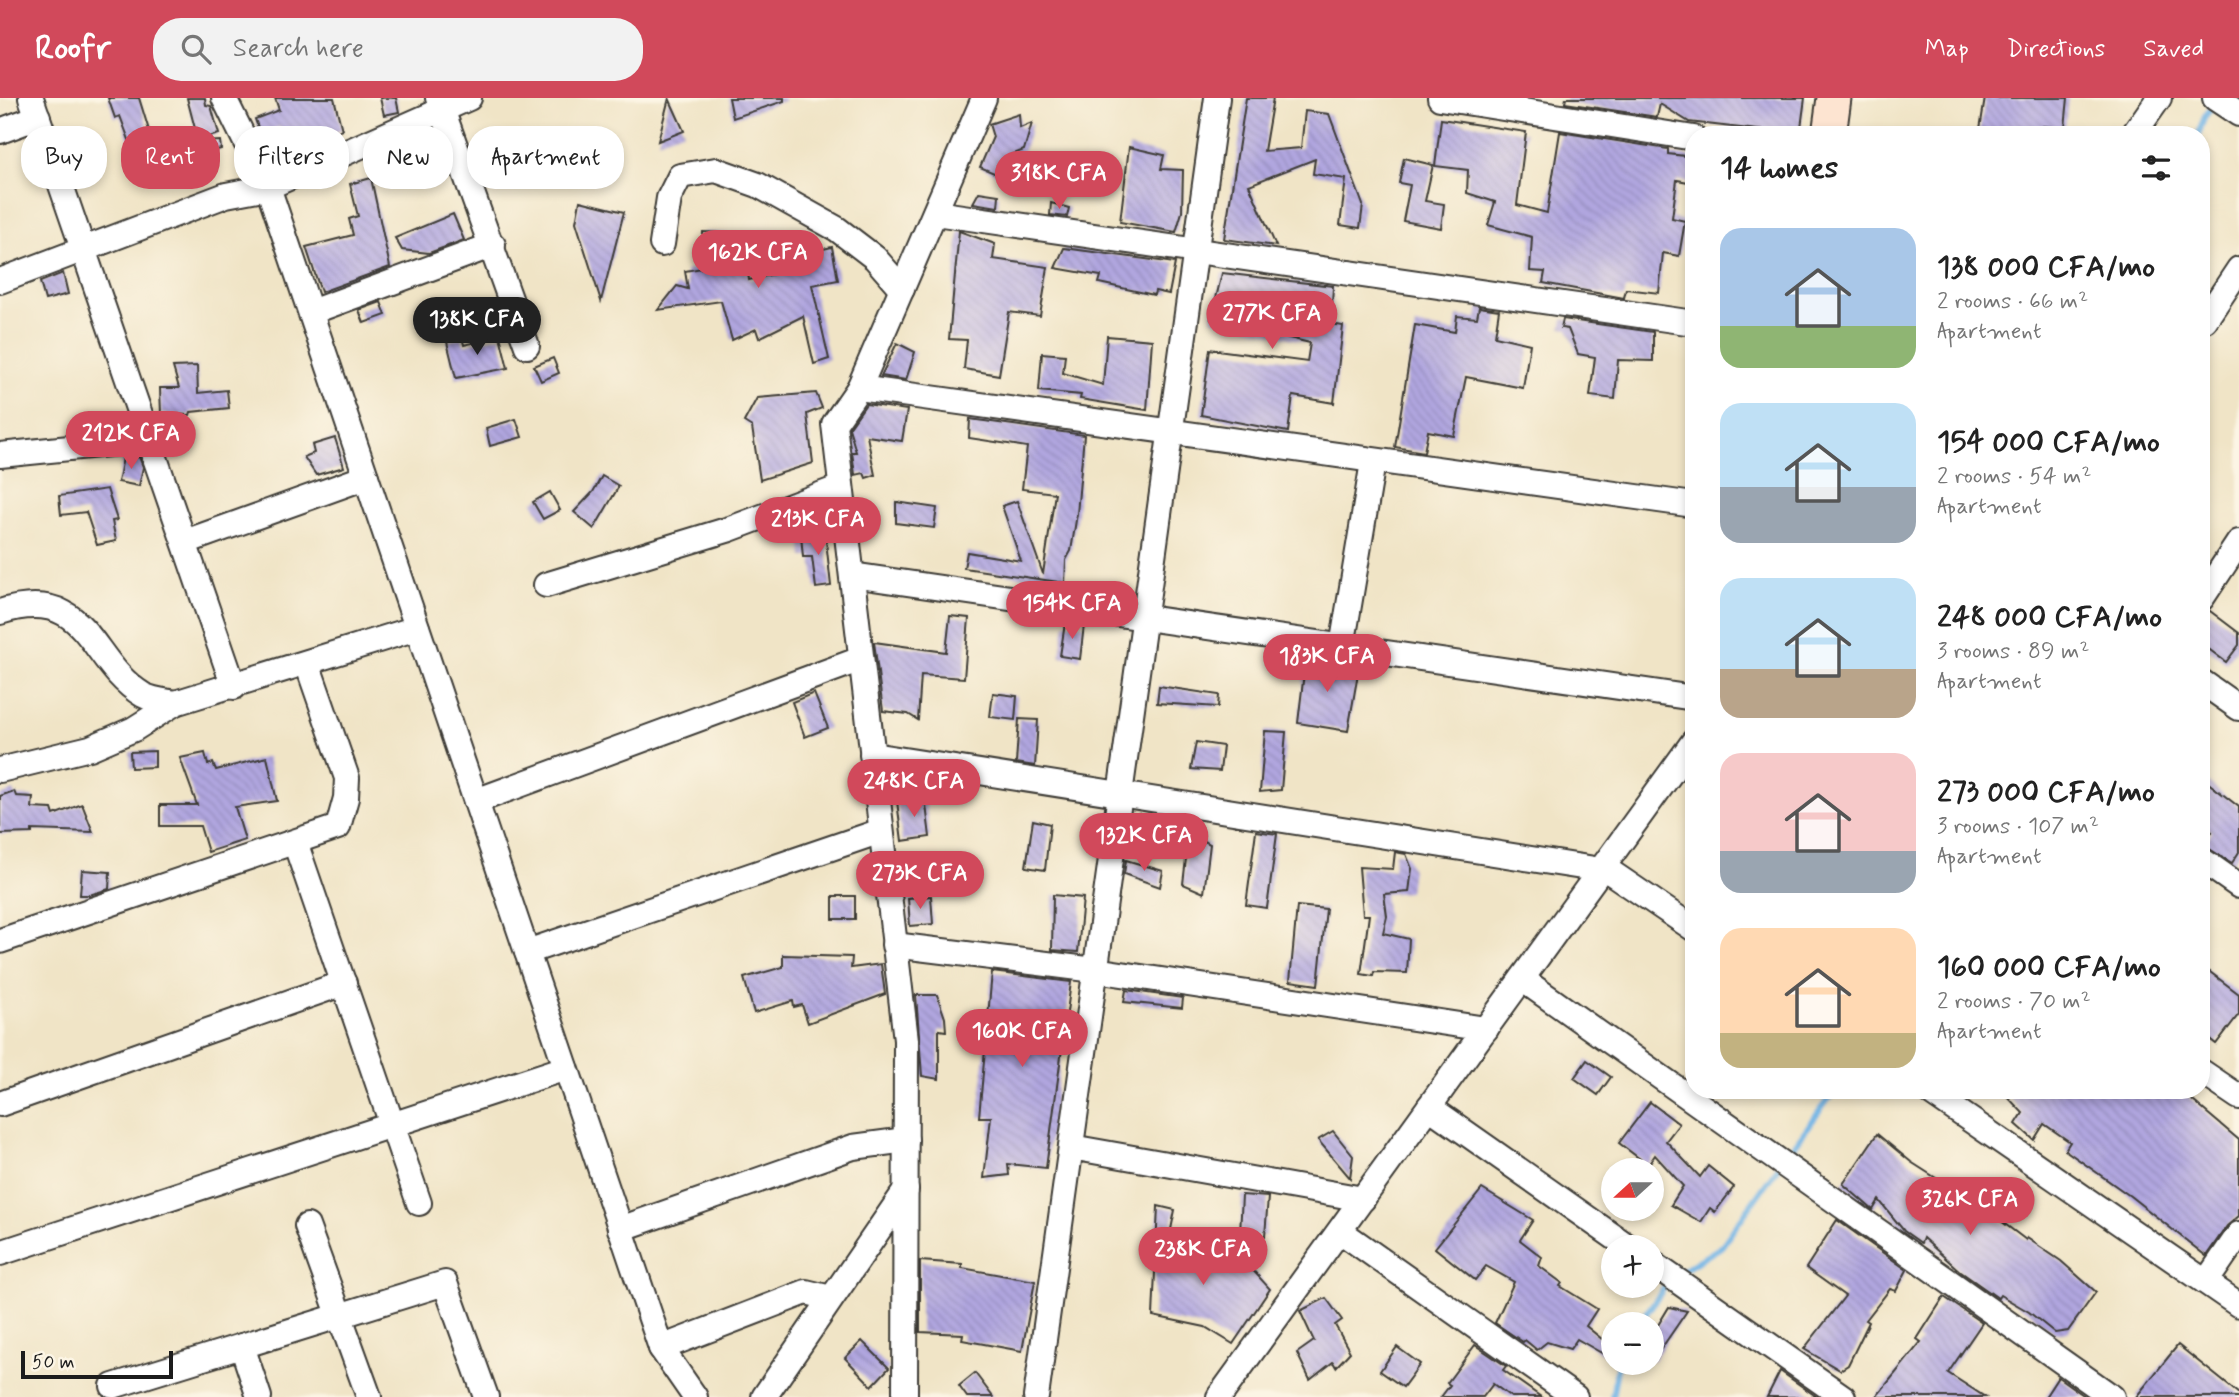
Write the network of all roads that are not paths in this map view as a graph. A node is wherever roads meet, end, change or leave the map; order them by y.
1 (225, 98) edge
2 (469, 98) edge
3 (985, 98) edge
4 (1217, 98) edge
5 (1440, 98) edge
6 (1834, 98) edge
7 (2159, 98) edge
8 (440, 103) edge
9 (35, 107) edge
10 (239, 126) edge
11 (1830, 126) edge
12 (2139, 126) edge
13 (0, 131) edge
14 (1685, 137) edge
15 (349, 147) edge
16 (258, 189) edge
17 (269, 189) edge
18 (934, 213) junction
19 (663, 244) dead end
20 (493, 245) junction
21 (83, 249) junction
22 (1196, 252) junction
23 (2239, 269) edge
24 (0, 281) edge
25 (902, 289) junction
26 (2210, 311) edge
27 (311, 312) junction
28 (1685, 322) edge
29 (527, 346) dead end
30 (859, 388) junction
31 (1170, 434) junction
32 (149, 440) junction
33 (0, 455) edge
34 (1373, 462) junction
35 (366, 477) junction
36 (841, 488) junction
37 (1685, 504) edge
38 (185, 542) junction
39 (2239, 542) edge
40 (852, 575) junction
41 (546, 585) dead end
42 (2210, 586) edge
43 (0, 612) edge
44 (1145, 618) junction
45 (417, 628) junction
46 (1342, 647) junction
47 (861, 659) junction
48 (307, 663) junction
49 (234, 687) junction
50 (2210, 688) edge
51 (1685, 697) edge
52 (174, 703) junction
53 (2239, 708) edge
54 (1685, 754) edge
55 (872, 755) junction
56 (0, 771) edge
57 (1120, 794) junction
58 (476, 801) junction
59 (881, 831) junction
60 (295, 842) junction
61 (2210, 866) edge
62 (1602, 869) junction
63 (2239, 886) edge
64 (1685, 923) edge
65 (0, 941) edge
66 (894, 945) junction
67 (527, 952) junction
68 (1095, 970) junction
69 (1522, 979) junction
70 (344, 983) junction
71 (1486, 1029) junction
72 (566, 1068) junction
73 (2210, 1077) edge
74 (1685, 1094) edge
75 (2239, 1097) edge
76 (1691, 1099) edge
77 (1940, 1099) edge
78 (0, 1104) edge
79 (1429, 1107) junction
80 (392, 1125) junction
81 (906, 1140) junction
82 (1071, 1147) junction
83 (906, 1190) junction
84 (1363, 1199) junction
85 (419, 1203) dead end
86 (307, 1226) dead end
87 (621, 1229) junction
88 (1339, 1231) junction
89 (2239, 1234) edge
90 (1611, 1235) edge
91 (0, 1253) edge
92 (1664, 1271) edge
93 (2206, 1282) junction
94 (831, 1298) junction
95 (2239, 1305) edge
96 (340, 1316) junction
97 (242, 1346) junction
98 (661, 1348) junction
99 (113, 1386) dead end
100 (259, 1397) edge
101 (369, 1397) edge
102 (486, 1397) edge
103 (695, 1397) edge
104 (764, 1397) edge
105 (905, 1397) edge
106 (1036, 1397) edge
107 (1220, 1397) edge
108 (1576, 1397) edge
109 (1843, 1397) edge
110 (2112, 1397) edge

1 - 10 street
2 - 8 street
3 - 18 street
4 - 22 street
5 - 14 street
6 - 11 street
7 - 12 street
8 - 15 street
8 - 20 street
9 - 13 street
9 - 21 street
16 - 21 street
17 - 27 street
18 - 22 street
18 - 25 street
19 - 25 street
20 - 27 street
20 - 29 street
21 - 24 street
21 - 32 street
22 - 28 street
22 - 31 street
23 - 26 street
25 - 30 street
27 - 35 street
30 - 31 street
30 - 36 street
31 - 34 street
31 - 44 street
32 - 33 street
32 - 38 street
34 - 37 street
34 - 46 street
35 - 38 street
35 - 45 street
36 - 40 street
36 - 41 street
38 - 49 street
39 - 42 street
40 - 44 street
40 - 47 street
43 - 52 street
44 - 46 street
44 - 57 street
45 - 48 street
45 - 58 street
46 - 51 street
47 - 55 street
47 - 58 street
48 - 49 street
48 - 60 street
49 - 52 street
50 - 53 street
52 - 56 street
54 - 62 street
55 - 57 street
55 - 59 street
57 - 62 street
57 - 68 street
58 - 67 street
59 - 66 street
59 - 67 street
60 - 65 street
60 - 70 street
61 - 63 street
62 - 64 street
62 - 69 street
66 - 68 street
66 - 81 street
67 - 72 street
68 - 71 street
68 - 82 street
69 - 71 street
69 - 74 street
70 - 78 street
70 - 80 street
71 - 79 street
72 - 80 street
72 - 87 street
73 - 75 street
76 - 110 street
77 - 93 street
79 - 84 street
79 - 90 street
80 - 85 street
80 - 91 street
81 - 83 street
81 - 87 street
82 - 84 street
82 - 106 street
83 - 94 street
83 - 105 street
84 - 88 street
86 - 96 street
87 - 98 street
88 - 107 street
88 - 108 street
89 - 93 street
92 - 109 street
93 - 95 street
94 - 98 street
94 - 104 street
96 - 97 street
96 - 101 street
96 - 102 street
97 - 99 street
97 - 100 street
98 - 103 street

